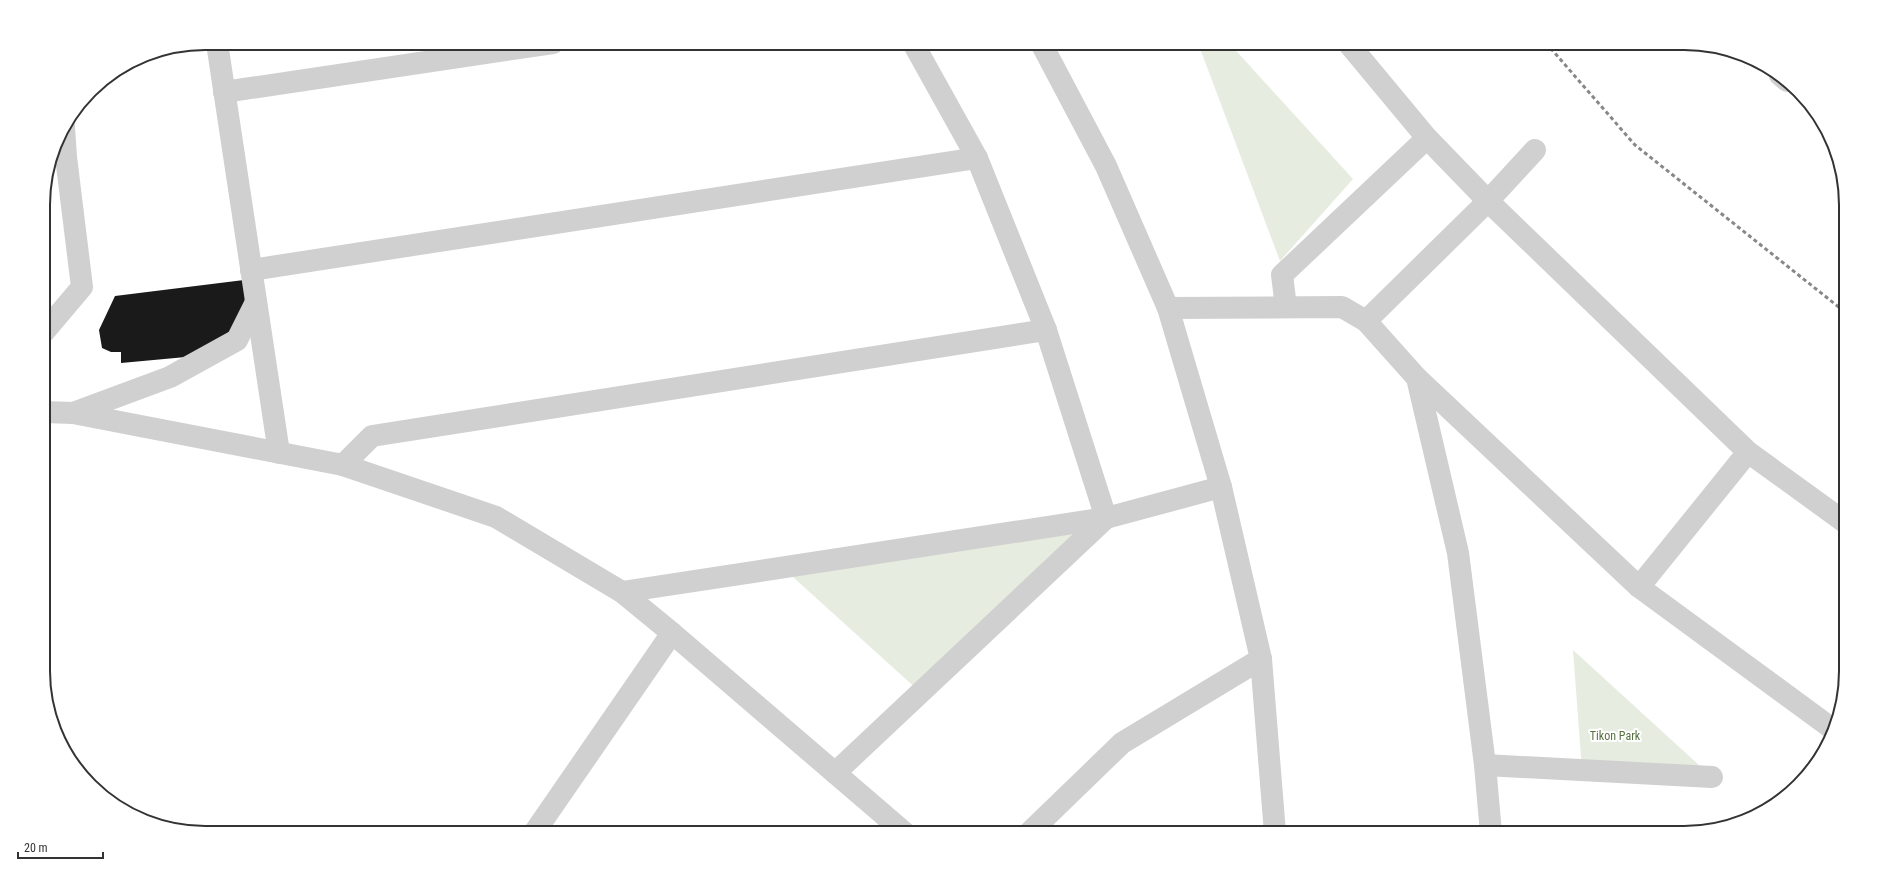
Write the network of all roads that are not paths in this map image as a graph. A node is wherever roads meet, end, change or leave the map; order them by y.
1 (218, 50) edge
2 (506, 50) edge
3 (917, 50) edge
4 (1045, 50) edge
5 (1354, 50) edge
6 (224, 92) junction
7 (1427, 138) junction
8 (1534, 150) dead end
9 (61, 152) edge
10 (977, 158) junction
11 (1488, 201) junction
12 (251, 270) junction
13 (256, 302) junction
14 (1286, 307) junction
15 (1168, 308) junction
16 (1366, 321) junction
17 (50, 325) edge
18 (1046, 330) junction
19 (1417, 378) junction
20 (50, 412) edge
21 (73, 413) junction
22 (1748, 452) junction
23 (279, 453) junction
24 (343, 465) junction
25 (1221, 487) junction
26 (1106, 518) junction
27 (1839, 519) edge
28 (1640, 587) junction
29 (622, 592) junction
30 (672, 633) junction
31 (1260, 659) junction
32 (1829, 726) edge
33 (1485, 765) junction
34 (835, 773) junction
35 (1712, 777) dead end
36 (539, 826) edge
37 (897, 826) edge
38 (1036, 826) edge
39 (1274, 826) edge
40 (1490, 826) edge

1 - 6 street
2 - 6 street
3 - 10 street
4 - 15 street
5 - 7 street
6 - 12 street
7 - 11 street
7 - 14 street
8 - 11 street
9 - 17 street
10 - 12 street
10 - 18 street
11 - 16 street
11 - 22 street
12 - 13 street
13 - 21 street
13 - 23 street
14 - 15 street
14 - 16 street
15 - 25 street
16 - 19 street
18 - 24 street
18 - 26 street
19 - 28 street
19 - 33 street
20 - 21 street
21 - 23 street
22 - 27 street
22 - 28 street
23 - 24 street
24 - 29 street
25 - 26 street
25 - 31 street
26 - 29 street
26 - 34 street
28 - 32 street
29 - 30 street
30 - 34 street
30 - 36 street
31 - 38 street
31 - 39 street
33 - 35 street
33 - 40 street
34 - 37 street

